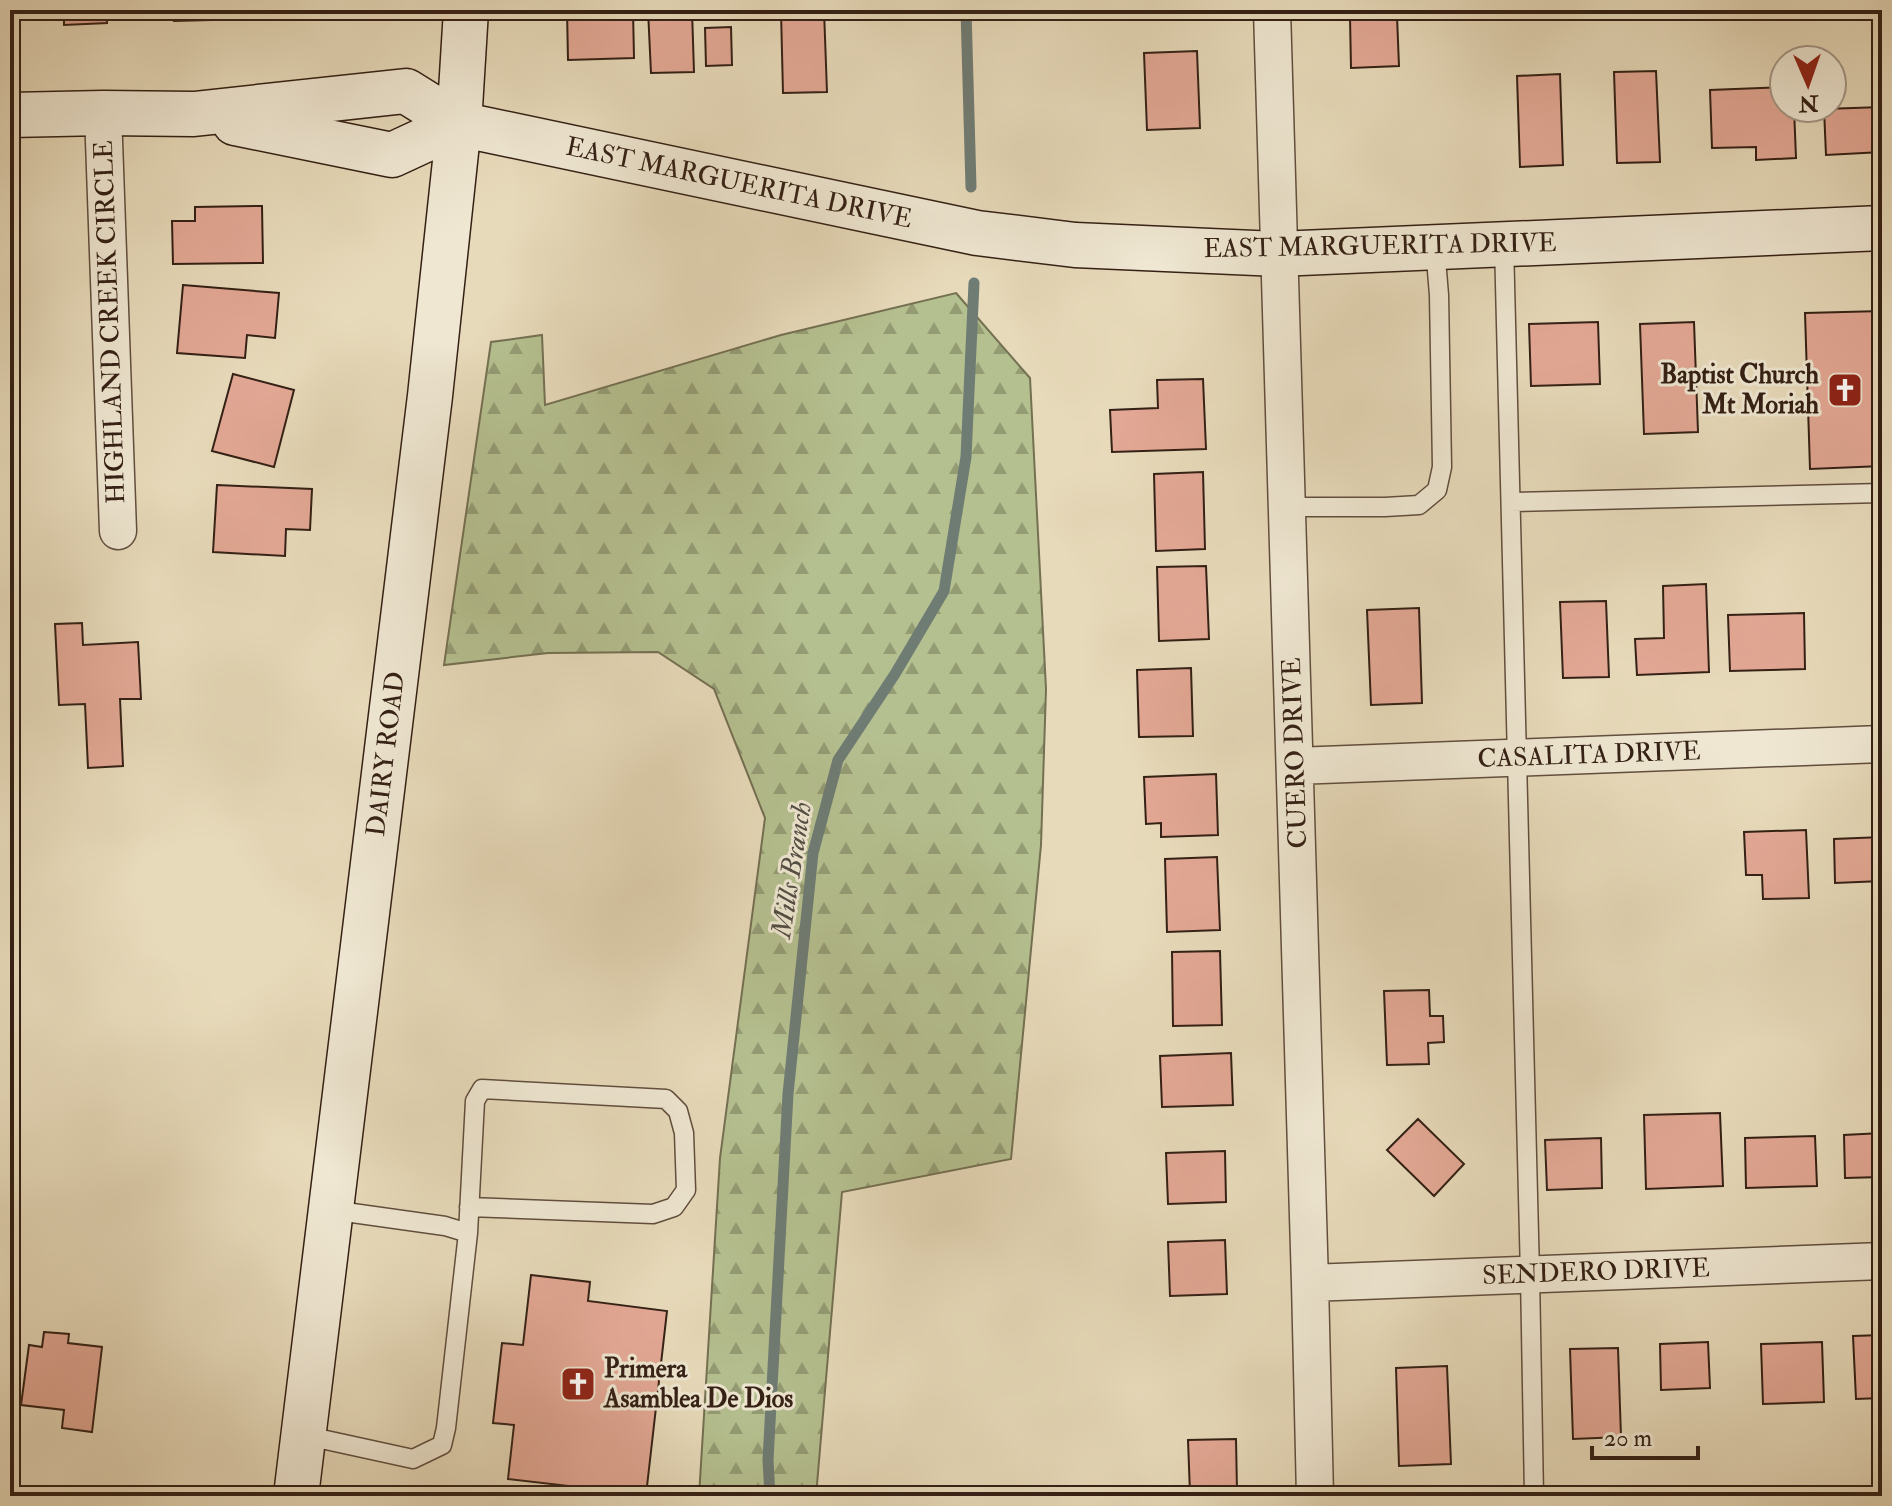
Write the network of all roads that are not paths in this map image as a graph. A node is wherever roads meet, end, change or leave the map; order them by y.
1 (466, 10) edge
2 (1272, 10) edge
3 (103, 113) junction
4 (194, 114) junction
5 (10, 115) edge
6 (459, 124) junction
7 (1882, 228) edge
8 (1504, 244) junction
9 (1435, 247) junction
10 (1278, 254) junction
11 (1882, 493) edge
12 (1511, 502) junction
13 (1287, 507) junction
14 (118, 531) dead end
15 (1882, 744) edge
16 (1518, 758) junction
17 (1295, 766) junction
18 (469, 1207) junction
19 (331, 1210) junction
20 (468, 1233) junction
21 (1882, 1261) edge
22 (1530, 1275) junction
23 (1310, 1283) junction
24 (303, 1435) junction
25 (296, 1496) edge
26 (1315, 1496) edge
27 (1534, 1496) edge

1 - 6 street, DAIRY ROAD
2 - 10 street, CUERO DRIVE
3 - 4 street
3 - 5 street
3 - 14 street, HIGHLAND CREEK CIRCLE
4 - 6 street
4 - 6 street
6 - 10 street, EAST MARGUERITA DRIVE
6 - 19 street, DAIRY ROAD
7 - 8 street, EAST MARGUERITA DRIVE
8 - 9 street, EAST MARGUERITA DRIVE
8 - 12 lane
9 - 10 street, EAST MARGUERITA DRIVE
9 - 13 lane
10 - 13 street, CUERO DRIVE
11 - 12 lane
12 - 16 lane
13 - 17 street, CUERO DRIVE
15 - 16 street, CASALITA DRIVE
16 - 17 street, CASALITA DRIVE
16 - 22 lane
17 - 23 street, CUERO DRIVE
18 - 18 lane
18 - 20 lane
19 - 20 lane
19 - 24 street, DAIRY ROAD
20 - 24 lane
21 - 22 street, SENDERO DRIVE
22 - 23 street, SENDERO DRIVE
22 - 27 lane
23 - 26 street, CUERO DRIVE
24 - 25 street, DAIRY ROAD

